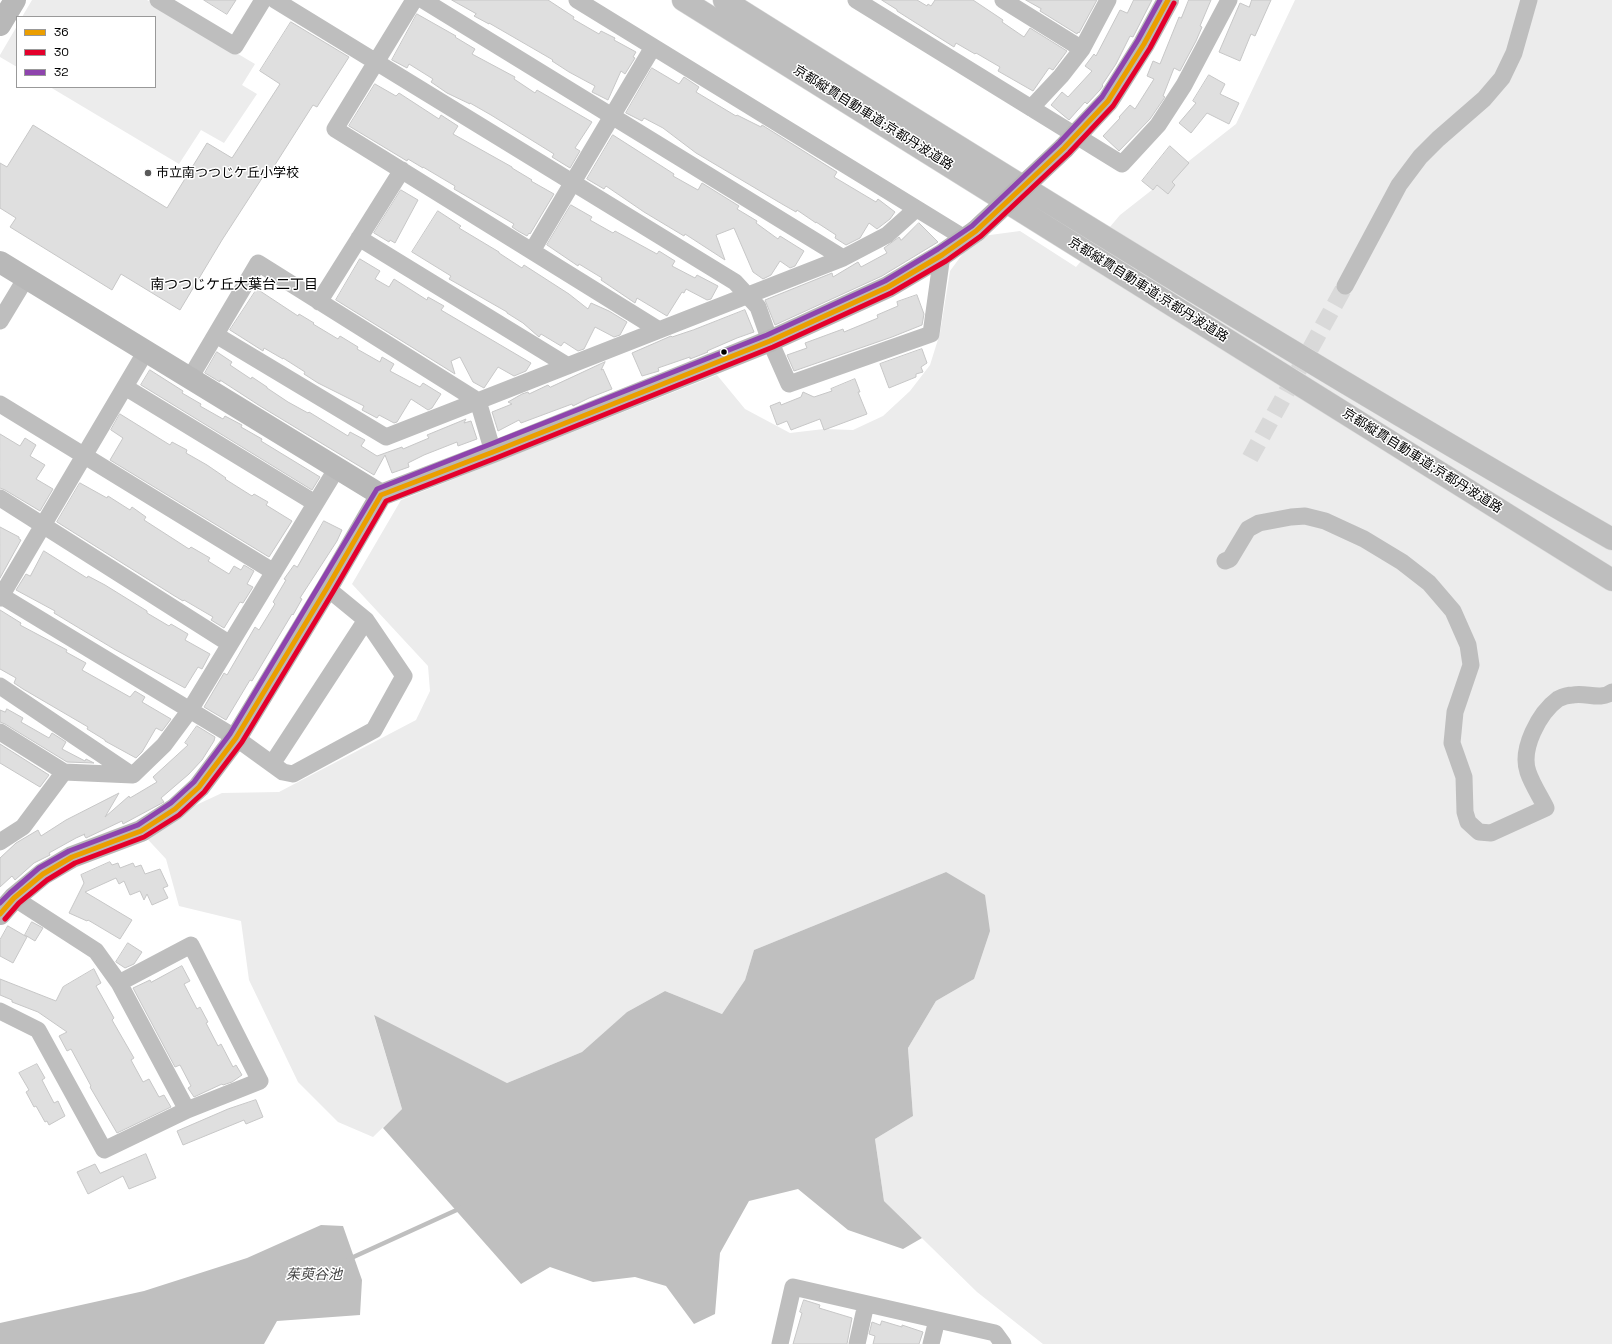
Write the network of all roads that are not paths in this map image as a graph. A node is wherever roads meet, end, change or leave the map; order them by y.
1 (15, 0) edge
2 (158, 0) edge
3 (263, 0) edge
4 (275, 0) edge
5 (414, 0) edge
6 (423, 0) edge
7 (577, 0) edge
8 (683, 0) edge
9 (724, 0) edge
10 (856, 0) edge
11 (1003, 0) edge
12 (1108, 0) edge
13 (1168, 0) edge
14 (1229, 0) edge
15 (1529, 0) edge
16 (0, 24) edge
17 (653, 47) junction
18 (1082, 49) junction
19 (376, 62) junction
20 (1032, 108) junction
21 (612, 116) junction
22 (1070, 142) junction
23 (402, 170) junction
24 (573, 183) junction
25 (916, 209) junction
26 (971, 235) junction
27 (359, 238) junction
28 (532, 251) junction
29 (942, 256) junction
30 (844, 258) junction
31 (0, 262) edge
32 (26, 278) junction
33 (1345, 286) tunnel mouth
34 (748, 295) junction
35 (319, 302) junction
36 (1, 315) edge
37 (659, 330) junction
38 (216, 335) junction
39 (770, 341) junction
40 (146, 351) junction
41 (568, 366) junction
42 (190, 378) junction
43 (125, 387) junction
44 (478, 401) junction
45 (0, 404) edge
46 (493, 452) junction
47 (84, 455) junction
48 (336, 468) junction
49 (380, 495) junction
50 (0, 498) edge
51 (315, 503) junction
52 (43, 525) junction
53 (1612, 539) edge
54 (1225, 561) dead end
55 (274, 572) junction
56 (1612, 580) edge
57 (327, 588) junction
58 (1, 596) edge
59 (366, 620) junction
60 (230, 644) junction
61 (0, 686) edge
62 (1612, 692) edge
63 (190, 710) junction
64 (0, 732) edge
65 (236, 738) junction
66 (272, 764) junction
67 (64, 772) junction
68 (133, 775) junction
69 (0, 842) edge
70 (14, 898) junction
71 (0, 914) edge
72 (119, 983) junction
73 (0, 1012) edge
74 (187, 1110) junction
75 (866, 1304) junction
76 (937, 1320) junction
77 (780, 1344) edge
78 (857, 1344) edge
79 (931, 1344) edge
80 (1002, 1344) edge

1 - 16 street
2 - 3 street
4 - 19 street
5 - 19 street
6 - 21 street
7 - 17 street
8 - 56 highway, 京都縦貫自動車道;京都丹波道路
9 - 53 highway, 京都縦貫自動車道;京都丹波道路
10 - 20 street
11 - 18 street
12 - 18 street
13 - 22 street
14 - 22 street
15 - 33 street
17 - 21 street
17 - 25 street
18 - 20 street
19 - 23 street
19 - 24 street
20 - 22 street
21 - 24 street
21 - 30 street
22 - 26 street, bridge
23 - 27 street
23 - 28 street
24 - 28 street
24 - 34 street
25 - 26 street
25 - 30 street
26 - 29 street
27 - 35 street
27 - 41 street
28 - 37 street
29 - 39 street
29 - 39 street
30 - 34 street
31 - 32 street
32 - 36 street
32 - 40 street
34 - 37 street
34 - 39 street
35 - 38 street
35 - 44 street
37 - 41 street
38 - 42 street
38 - 44 street
39 - 46 street
40 - 42 street
40 - 43 street
41 - 44 street
42 - 48 street
43 - 47 street
43 - 51 street
44 - 46 street
45 - 47 street
46 - 49 street
47 - 52 street
47 - 55 street
48 - 49 street
48 - 51 street
49 - 57 street
50 - 52 street
51 - 55 street
52 - 58 street
52 - 60 street
54 - 62 street
55 - 60 street
57 - 59 street
57 - 65 street
58 - 63 street
59 - 66 street
59 - 66 street
60 - 63 street
61 - 68 street
63 - 65 street
63 - 68 street
64 - 67 street
65 - 66 street
65 - 70 street
67 - 68 street
67 - 69 street
70 - 71 street
70 - 72 street
72 - 74 street
72 - 74 street
73 - 74 street
75 - 76 street
75 - 77 street
75 - 78 street
76 - 79 street
76 - 80 street

